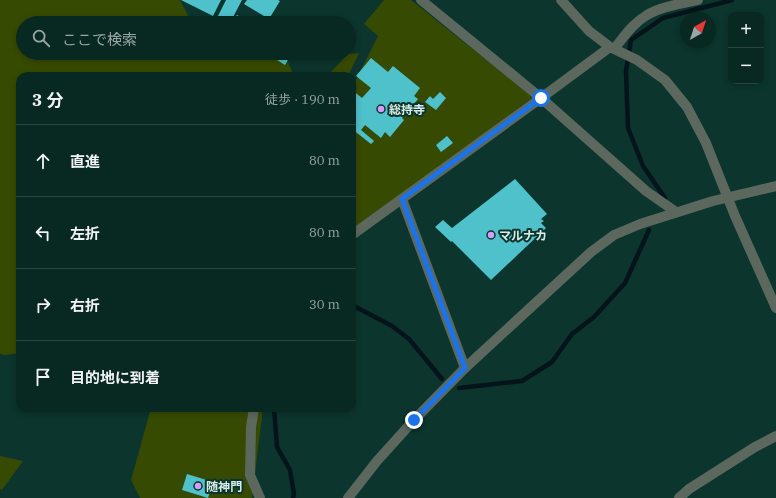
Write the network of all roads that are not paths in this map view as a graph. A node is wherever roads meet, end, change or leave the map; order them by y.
1 (421, 0) edge
2 (561, 0) edge
3 (698, 0) edge
4 (612, 48) junction
5 (541, 98) junction
6 (776, 186) edge
7 (728, 198) junction
8 (402, 199) junction
9 (676, 212) junction
10 (356, 232) edge
11 (776, 308) edge
12 (465, 368) junction
13 (253, 412) edge
14 (776, 436) edge
15 (260, 498) edge
16 (348, 498) edge
17 (680, 498) edge

1 - 5 street
2 - 4 street
3 - 4 street
4 - 5 street
4 - 7 street
5 - 8 street
5 - 9 street
6 - 7 street
7 - 9 street
7 - 11 street
8 - 10 street
8 - 12 street
9 - 12 street
12 - 16 street
13 - 15 street
14 - 17 street

